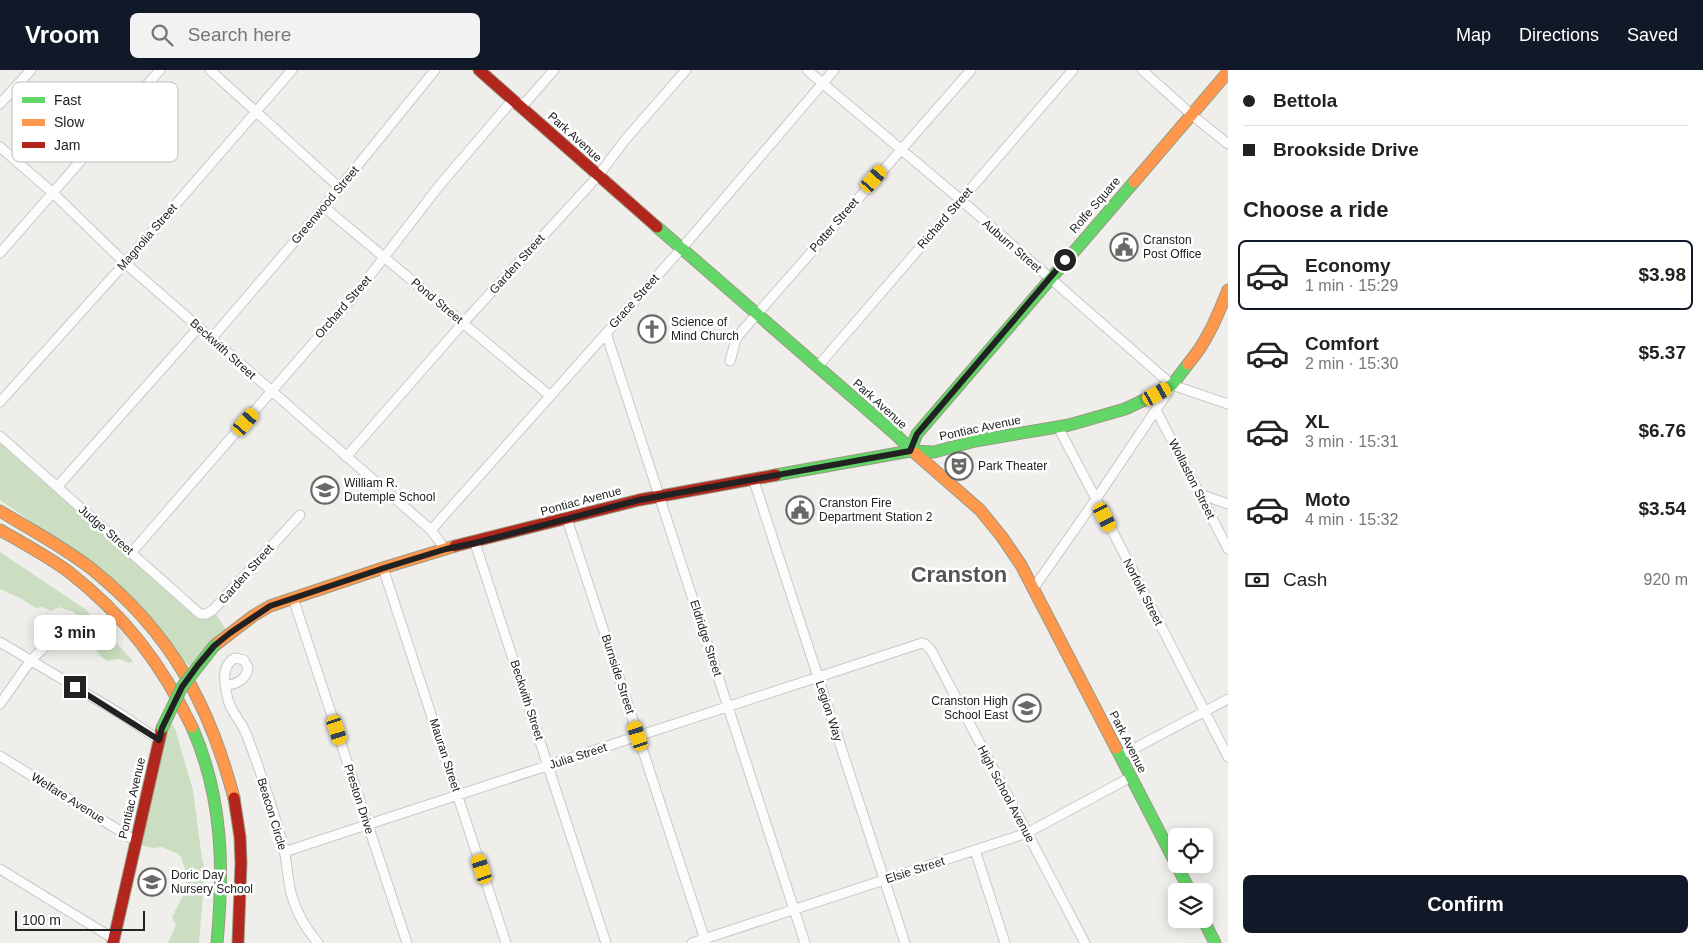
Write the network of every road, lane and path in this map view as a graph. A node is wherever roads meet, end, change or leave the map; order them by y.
1 (31, 70) edge
2 (160, 70) edge
3 (210, 70) edge
4 (292, 70) edge
5 (435, 70) edge
6 (479, 70) edge
7 (554, 70) edge
8 (686, 70) edge
9 (807, 70) edge
10 (834, 70) edge
11 (971, 70) edge
12 (1073, 70) edge
13 (1142, 70) edge
14 (1228, 72) edge
15 (20, 82) edge
16 (150, 82) edge
17 (822, 84) junction
18 (12, 91) edge
19 (517, 103) junction
20 (0, 104) edge
21 (256, 111) junction
22 (1192, 115) junction
23 (1228, 144) edge
24 (0, 147) edge
25 (900, 149) junction
26 (12, 157) edge
27 (17, 162) edge
28 (80, 162) edge
29 (598, 176) junction
30 (340, 188) junction
31 (53, 193) junction
32 (961, 200) junction
33 (324, 207) junction
34 (682, 248) junction
35 (0, 253) edge
36 (385, 256) junction
37 (125, 263) junction
38 (1049, 279) junction
39 (1228, 291) edge
40 (758, 314) junction
41 (463, 323) junction
42 (200, 328) junction
43 (606, 333) junction
44 (212, 338) junction
45 (730, 361) dead end
46 (818, 366) junction
47 (1172, 385) junction
48 (272, 392) junction
49 (549, 396) junction
50 (0, 402) edge
51 (1228, 404) edge
52 (1156, 410) junction
53 (1058, 427) junction
54 (0, 436) edge
55 (910, 451) junction
56 (346, 457) junction
57 (753, 478) junction
58 (57, 487) junction
59 (1200, 494) junction
60 (659, 496) junction
61 (1096, 499) junction
62 (0, 504) edge
63 (1228, 504) edge
64 (0, 511) edge
65 (300, 515) dead end
66 (567, 519) junction
67 (0, 530) edge
68 (431, 530) junction
69 (52, 542) junction
70 (475, 543) junction
71 (446, 549) junction
72 (1228, 549) edge
73 (132, 552) junction
74 (384, 568) junction
75 (1033, 590) junction
76 (294, 598) junction
77 (213, 610) joint
78 (70, 623) dead end
79 (0, 642) edge
80 (928, 646) joint
81 (31, 660) junction
82 (818, 676) junction
83 (226, 685) dead end
84 (1228, 699) edge
85 (0, 704) edge
86 (728, 707) junction
87 (1204, 711) junction
88 (161, 734) junction
89 (638, 736) junction
90 (0, 756) edge
91 (1120, 756) junction
92 (1228, 757) edge
93 (548, 766) junction
94 (1131, 777) junction
95 (458, 795) junction
96 (368, 825) junction
97 (1027, 833) junction
98 (240, 838) junction
99 (136, 841) junction
100 (975, 850) junction
101 (284, 852) junction
102 (0, 869) edge
103 (885, 880) junction
104 (1186, 883) edge
105 (794, 909) junction
106 (1208, 928) edge
107 (114, 941) edge
108 (705, 941) edge
109 (217, 943) edge
110 (238, 943) edge
111 (248, 943) edge
112 (318, 943) edge
113 (407, 943) edge
114 (506, 943) edge
115 (606, 943) edge
116 (692, 943) edge
117 (805, 943) edge
118 (905, 943) edge
119 (1005, 943) edge
120 (1085, 943) edge
121 (1215, 943) edge

1 - 15 street
2 - 16 street
3 - 21 street
4 - 21 street, Magnolia Street
5 - 30 street, Greenwood Street
6 - 19 main road, Park Avenue
7 - 19 street, Orchard Street
8 - 29 street, Garden Street
9 - 17 street, Auburn Street
10 - 17 street, Grace Street
11 - 25 street, Potter Street
12 - 32 street, Richard Street
13 - 22 street
14 - 22 main road, Rolfe Square
17 - 25 street, Auburn Street
17 - 34 street, Grace Street
18 - 20 street
19 - 29 main road, Park Avenue
19 - 36 street, Orchard Street
21 - 30 street
21 - 37 street, Magnolia Street
22 - 23 street
22 - 38 main road, Rolfe Square
24 - 26 street, Beckwith Street
25 - 32 street, Auburn Street
25 - 40 street, Potter Street
27 - 31 street, Beckwith Street
28 - 31 street
29 - 34 main road, Park Avenue
29 - 41 street, Garden Street
30 - 33 street, Greenwood Street
31 - 35 street
31 - 37 street, Beckwith Street
32 - 38 street, Auburn Street
32 - 46 street, Richard Street
33 - 36 street, Pond Street
33 - 44 street, Greenwood Street
34 - 40 main road, Park Avenue
34 - 43 street, Grace Street
36 - 41 street, Pond Street
36 - 48 street, Orchard Street
37 - 42 street, Beckwith Street
37 - 50 street, Magnolia Street
38 - 47 street, Auburn Street
38 - 55 main road, Rolfe Square
39 - 47 main road, Pontiac Avenue
40 - 45 street, Potter Street
40 - 46 main road, Park Avenue
41 - 49 street, Pond Street
41 - 56 street, Garden Street
42 - 44 street, Beckwith Street
42 - 58 street
43 - 49 street, Grace Street
43 - 60 street, Eldridge Street
44 - 48 street, Beckwith Street
46 - 55 main road, Park Avenue
47 - 51 street, Auburn Street
47 - 52 street
47 - 53 main road, Pontiac Avenue
48 - 56 street, Beckwith Street
48 - 73 street, Orchard Street
49 - 68 street, Grace Street
52 - 59 street, Wollaston Street
52 - 61 street
53 - 55 main road, Pontiac Avenue
53 - 61 street, Norfolk Street
54 - 58 street, Judge Street
55 - 57 main road, Pontiac Avenue
55 - 75 main road, Park Avenue
56 - 68 street, Beckwith Street
57 - 60 main road, Pontiac Avenue
57 - 82 street, Legion Way
58 - 73 street, Judge Street
59 - 63 street
59 - 72 street, Wollaston Street
60 - 66 main road, Pontiac Avenue
60 - 86 street, Eldridge Street
61 - 75 street
61 - 87 street, Norfolk Street
62 - 69 main road
64 - 69 main road
65 - 77 street, Garden Street
66 - 70 main road, Pontiac Avenue
66 - 89 street, Burnside Street
67 - 109 main road
68 - 71 street, Beckwith Street
69 - 98 main road
70 - 71 main road, Pontiac Avenue
70 - 93 street, Beckwith Street
71 - 74 main road, Pontiac Avenue
73 - 77 street, Judge Street
74 - 76 main road, Pontiac Avenue
74 - 95 street, Mauran Street
75 - 91 main road, Park Avenue
76 - 88 main road, Pontiac Avenue, bridge
76 - 96 street, Preston Drive
78 - 81 street
79 - 81 street
80 - 82 street, Julia Street
80 - 97 street, High School Avenue
81 - 85 street
81 - 88 street
82 - 86 street, Julia Street
82 - 103 street, Legion Way
83 - 101 street, Beacon Circle
84 - 87 street
86 - 89 street, Julia Street
86 - 105 street, Eldridge Street
87 - 91 street
87 - 92 street, Norfolk Street
88 - 99 main road, Pontiac Avenue
89 - 93 street, Julia Street
89 - 108 street, Burnside Street
90 - 99 street, Welfare Avenue
91 - 94 main road, Park Avenue
93 - 95 street, Julia Street
93 - 115 street, Beckwith Street
94 - 97 street, Elsie Street
94 - 104 main road, Park Avenue
95 - 96 street, Julia Street
95 - 114 street, Mauran Street
96 - 101 street, Julia Street
96 - 113 street, Preston Drive
97 - 100 street, Elsie Street
97 - 120 street, High School Avenue
98 - 110 main road
98 - 111 main road
99 - 107 main road, Pontiac Avenue
100 - 103 street, Elsie Street
100 - 119 street
101 - 112 street, Beacon Circle
102 - 107 street
103 - 105 street, Elsie Street
103 - 118 street, Legion Way
105 - 108 street, Elsie Street
105 - 117 street, Eldridge Street
106 - 121 main road
108 - 116 street, Elsie Street

